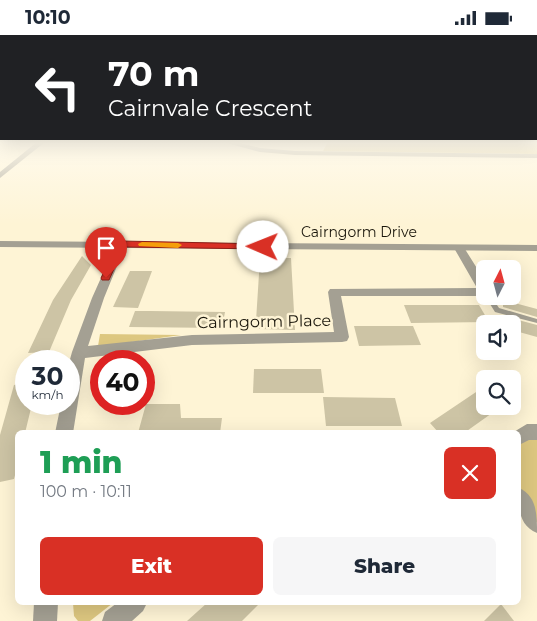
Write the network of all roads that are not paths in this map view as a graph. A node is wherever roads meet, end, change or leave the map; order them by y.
1 (0, 244) edge
2 (121, 244) junction
3 (459, 248) junction
4 (537, 248) edge
5 (476, 276) edge
6 (476, 291) edge
7 (494, 305) edge
8 (537, 321) edge
9 (80, 350) edge
10 (80, 353) edge
11 (67, 415) edge
12 (65, 430) edge
13 (537, 432) edge
14 (521, 436) edge
15 (521, 501) edge
16 (537, 523) edge
17 (46, 605) edge
18 (133, 605) edge
19 (45, 621) edge
20 (114, 621) edge

1 - 2 street, Cairngorm Drive
2 - 3 street, Cairngorm Drive
2 - 9 street
3 - 4 street, Cairngorm Drive
3 - 5 street, Cairngorm Place
6 - 10 street, Cairngorm Place
7 - 8 lane
11 - 12 street
13 - 14 street
15 - 16 street
17 - 19 street
18 - 20 street

